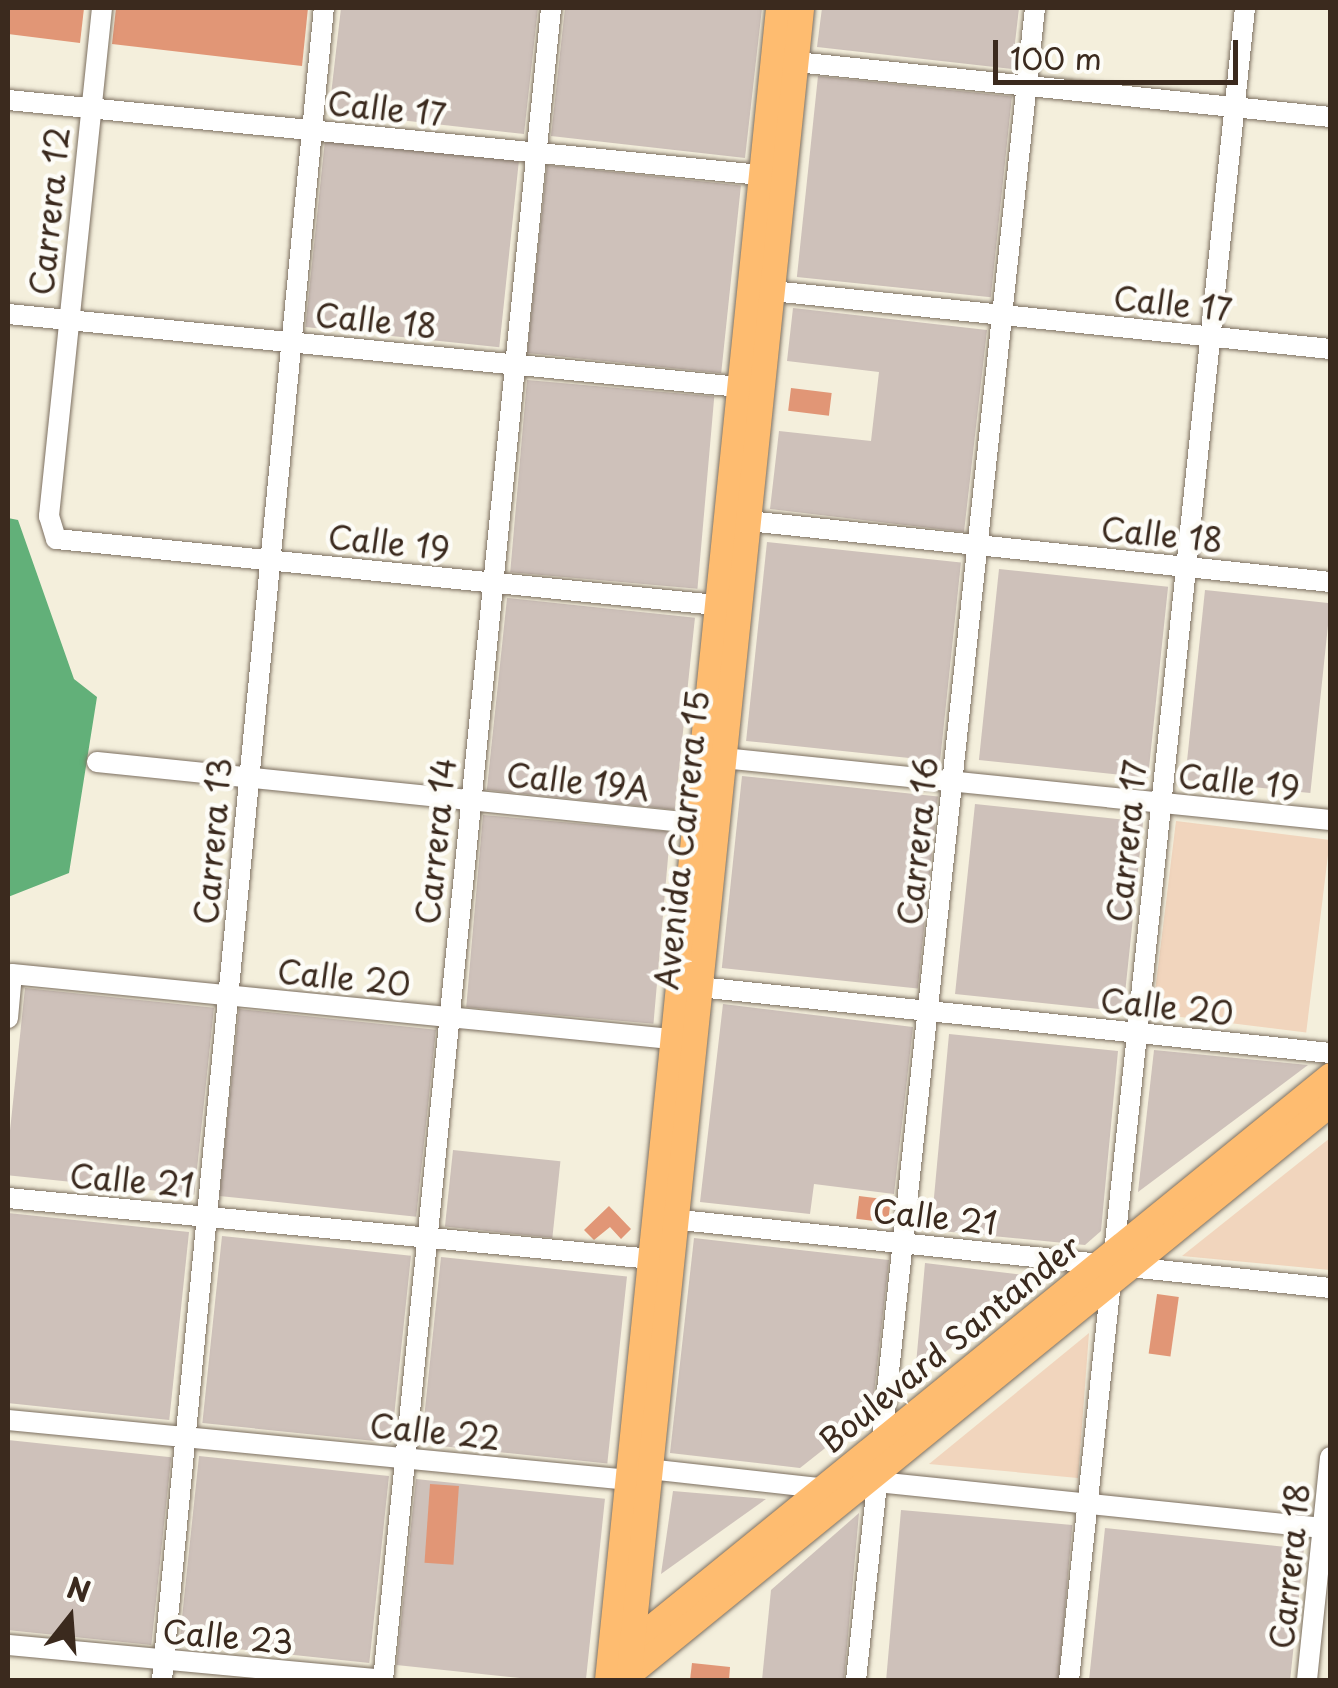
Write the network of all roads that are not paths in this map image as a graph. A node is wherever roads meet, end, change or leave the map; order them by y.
1 (102, 8) edge
2 (324, 8) edge
3 (551, 8) edge
4 (778, 8) edge
5 (801, 8) edge
6 (1035, 8) edge
7 (1245, 8) edge
8 (796, 62) junction
9 (1027, 86) junction
10 (8, 100) edge
11 (1234, 107) junction
12 (90, 108) junction
13 (1330, 116) edge
14 (310, 130) junction
15 (536, 153) junction
16 (761, 175) junction
17 (772, 291) junction
18 (8, 314) edge
19 (1003, 315) junction
20 (67, 320) junction
21 (1210, 336) junction
22 (290, 342) junction
23 (1330, 349) edge
24 (513, 364) junction
25 (739, 386) junction
26 (748, 520) junction
27 (56, 539) joint
28 (979, 545) junction
29 (270, 560) junction
30 (1185, 567) junction
31 (490, 582) junction
32 (1330, 582) edge
33 (716, 605) junction
34 (723, 758) junction
35 (98, 762) dead end
36 (249, 778) junction
37 (954, 782) junction
38 (469, 800) junction
39 (1160, 803) junction
40 (1330, 820) edge
41 (694, 823) junction
42 (699, 988) junction
43 (228, 995) junction
44 (930, 1012) junction
45 (448, 1017) junction
46 (8, 1018) edge
47 (1136, 1033) junction
48 (671, 1039) junction
49 (1330, 1053) edge
50 (1330, 1074) edge
51 (1330, 1104) edge
52 (8, 1198) edge
53 (206, 1217) junction
54 (663, 1218) junction
55 (426, 1238) junction
56 (905, 1244) junction
57 (659, 1260) junction
58 (1113, 1266) junction
59 (1330, 1288) edge
60 (8, 1420) edge
61 (185, 1437) junction
62 (884, 1437) junction
63 (1330, 1457) edge
64 (405, 1458) junction
65 (636, 1475) junction
66 (870, 1482) junction
67 (821, 1488) junction
68 (1087, 1504) junction
69 (1327, 1529) edge
70 (632, 1642) junction
71 (8, 1645) edge
72 (163, 1670) edge
73 (618, 1674) edge
74 (383, 1680) edge
75 (856, 1680) edge
76 (1069, 1680) edge
77 (1307, 1680) edge

1 - 12 street, Carrera 12
2 - 14 street, Carrera 13
3 - 15 street, Carrera 14
4 - 16 main road, Avenida Carrera 15
5 - 8 main road, Avenida Carrera 15
6 - 9 street, Carrera 16
7 - 11 street, Carrera 17
8 - 9 street
8 - 17 main road, Avenida Carrera 15
9 - 11 street
9 - 19 street, Carrera 16
10 - 12 street, Calle 17
11 - 13 street
11 - 21 street, Carrera 17
12 - 14 street, Calle 17
12 - 20 street, Carrera 12
14 - 15 street, Calle 17
14 - 22 street, Carrera 13
15 - 16 street, Calle 17
15 - 24 street, Carrera 14
16 - 25 main road, Avenida Carrera 15
17 - 19 street, Calle 17
17 - 26 main road, Avenida Carrera 15
18 - 20 street, Calle 18
19 - 21 street, Calle 17
19 - 28 street, Carrera 16
20 - 22 street, Calle 18
20 - 27 street, Carrera 12
21 - 23 street, Calle 17
21 - 30 street, Carrera 17
22 - 24 street, Calle 18
22 - 29 street, Carrera 13
24 - 25 street, Calle 18
24 - 31 street, Carrera 14
25 - 33 main road, Avenida Carrera 15
26 - 28 street, Calle 18
26 - 34 main road, Avenida Carrera 15
27 - 29 street, Calle 19
28 - 30 street, Calle 18
28 - 37 street, Carrera 16
29 - 31 street, Calle 19
29 - 36 street, Carrera 13
30 - 32 street, Calle 18
30 - 39 street, Carrera 17
31 - 33 street, Calle 19
31 - 38 street, Carrera 14
33 - 41 main road, Avenida Carrera 15
34 - 37 street, Calle 19
34 - 42 main road, Avenida Carrera 15
35 - 36 street, Calle 19A
36 - 38 street, Calle 19A
36 - 43 street, Carrera 13
37 - 39 street, Calle 19
37 - 44 street, Carrera 16
38 - 41 street, Calle 19A
38 - 45 street, Carrera 14
39 - 40 street, Calle 19
39 - 47 street, Carrera 17
41 - 48 main road, Avenida Carrera 15
42 - 44 street, Calle 20
42 - 54 main road, Avenida Carrera 15
43 - 45 street, Calle 20
43 - 46 street, Calle 20
43 - 53 street, Carrera 13
44 - 47 street, Calle 20
44 - 56 street, Carrera 16
45 - 48 street, Calle 20
45 - 55 street, Carrera 14
47 - 49 street, Calle 20
47 - 58 street, Carrera 17
48 - 54 main road, Avenida Carrera 15
50 - 58 main road, Boulevard Santander
51 - 58 main road, Boulevard Santander
52 - 53 street, Calle 21
53 - 55 street, Calle 21
53 - 61 street, Carrera 13
54 - 56 street, Calle 21
54 - 57 main road, Avenida Carrera 15
55 - 57 street, Calle 21
55 - 64 street, Carrera 14
56 - 58 street, Calle 21
56 - 62 street, Carrera 16
57 - 65 main road, Avenida Carrera 15
58 - 59 street, Calle 21
58 - 62 main road, Boulevard Santander
58 - 66 main road, Boulevard Santander
58 - 68 street, Carrera 17
60 - 61 street, Calle 22
61 - 64 street, Calle 22
61 - 72 street, Carrera 13
62 - 66 street, Carrera 16
62 - 67 main road, Boulevard Santander
63 - 69 street, Carrera 18
64 - 65 street, Calle 22
64 - 74 street, Carrera 14
65 - 67 street, Calle 22
65 - 70 main road, Avenida Carrera 15
65 - 73 main road, Avenida Carrera 15
66 - 67 street, Calle 22
66 - 68 street, Calle 22
66 - 73 main road, Boulevard Santander
66 - 75 street, Carrera 16
67 - 70 main road, Boulevard Santander
68 - 69 street, Calle 22
68 - 76 street, Carrera 17
69 - 77 street, Carrera 18
70 - 73 main road, Boulevard Santander
71 - 72 street, Calle 23
72 - 74 street, Calle 23

